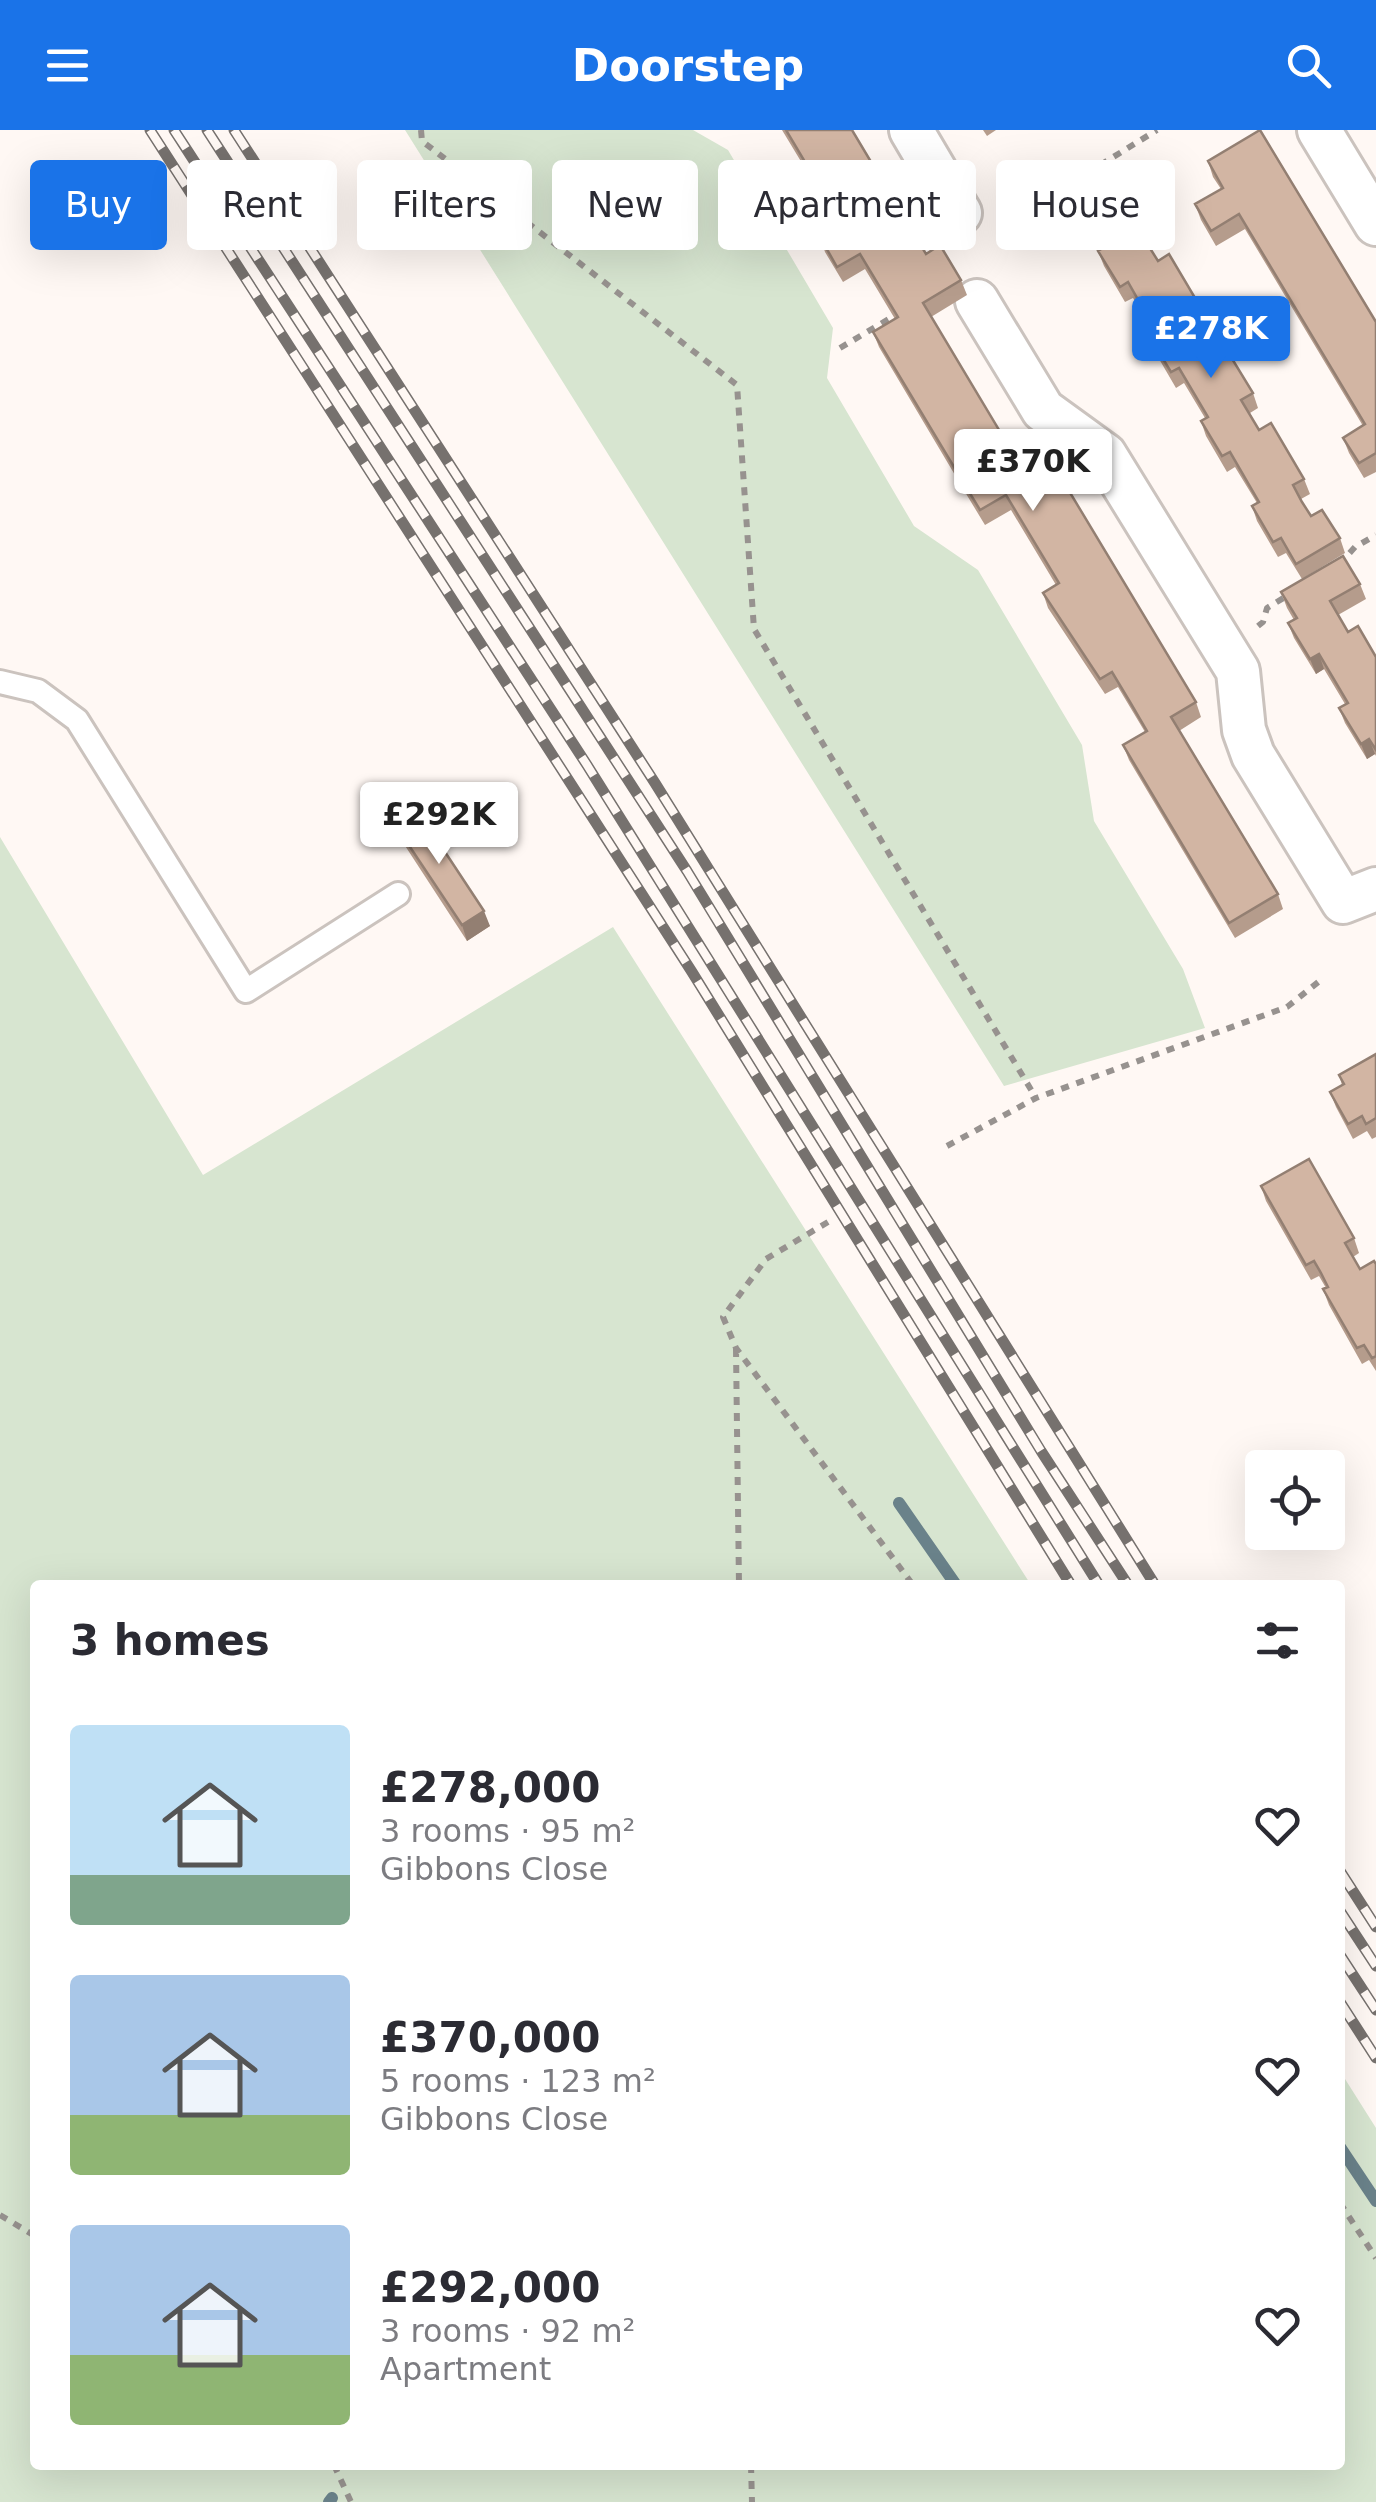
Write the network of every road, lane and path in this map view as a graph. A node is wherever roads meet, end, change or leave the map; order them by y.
1 (422, 130) edge
2 (911, 130) edge
3 (1157, 130) edge
4 (1320, 130) edge
5 (929, 160) edge
6 (976, 211) edge
7 (1376, 224) edge
8 (977, 301) dead end
9 (894, 316) edge
10 (840, 348) dead end
11 (1376, 535) edge
12 (1327, 572) edge
13 (1297, 590) edge
14 (1222, 646) junction
15 (0, 682) edge
16 (398, 894) dead end
17 (1360, 896) edge
18 (1322, 979) dead end
19 (1036, 1098) junction
20 (947, 1146) dead end
21 (828, 1222) dead end
22 (736, 1348) junction
23 (739, 1580) edge
24 (909, 1580) edge
25 (1345, 2211) edge
26 (0, 2215) edge
27 (30, 2233) edge
28 (1376, 2258) edge
29 (336, 2470) edge
30 (751, 2470) edge
31 (351, 2502) edge
32 (752, 2502) edge

1 - 19 path
2 - 5 street
3 - 6 path
4 - 7 street
8 - 14 street
9 - 10 path
11 - 12 path
13 - 14 path
14 - 17 street
15 - 16 lane
18 - 19 path
19 - 20 path
21 - 22 path
22 - 23 path
22 - 24 path
25 - 28 path
26 - 27 path
29 - 31 path
30 - 32 path

